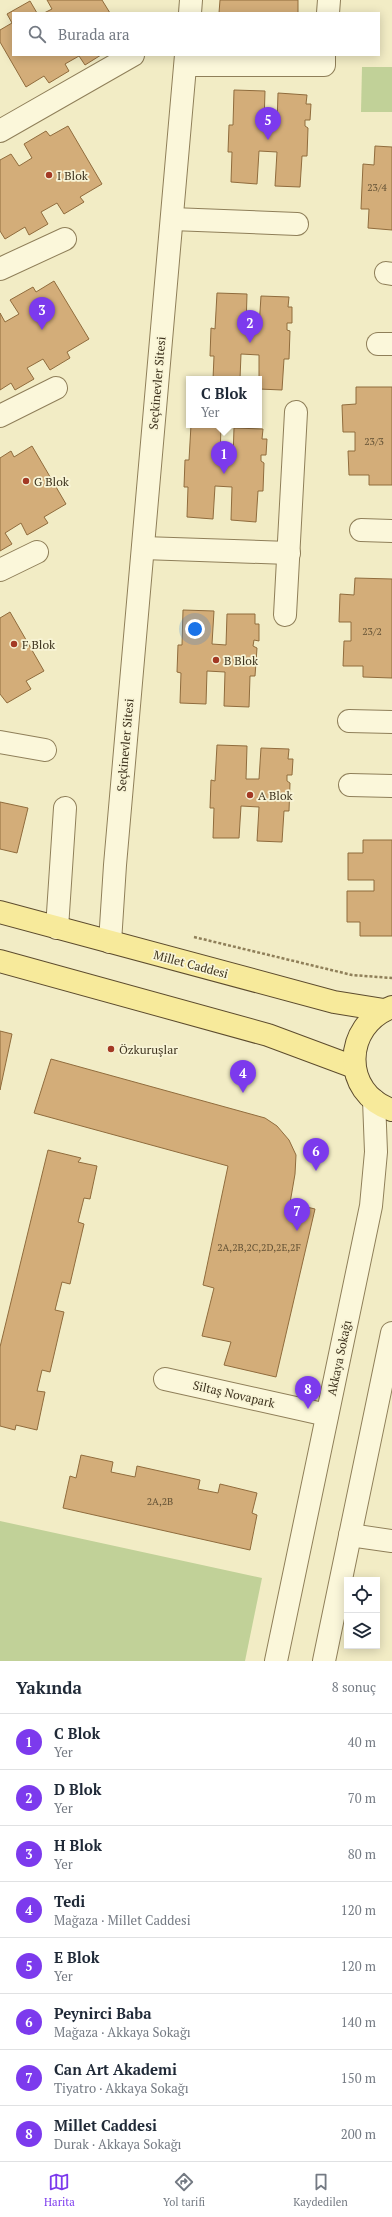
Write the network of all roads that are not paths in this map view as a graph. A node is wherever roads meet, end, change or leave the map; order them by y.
1 (192, 0) edge
2 (329, 0) edge
3 (190, 12) edge
4 (328, 12) edge
5 (131, 56) edge
6 (324, 56) edge
7 (186, 60) edge
8 (0, 131) edge
9 (172, 219) junction
10 (297, 224) dead end
11 (65, 239) dead end
12 (0, 269) edge
13 (56, 388) dead end
14 (296, 412) dead end
15 (0, 416) edge
16 (362, 530) dead end
17 (392, 531) edge
18 (143, 548) junction
19 (38, 552) dead end
20 (289, 553) junction
21 (0, 570) edge
22 (285, 615) dead end
23 (349, 721) dead end
24 (392, 722) edge
25 (0, 742) edge
26 (45, 750) dead end
27 (350, 784) dead end
28 (392, 786) edge
29 (65, 808) dead end
30 (0, 912) edge
31 (57, 928) junction
32 (110, 942) junction
33 (0, 961) edge
34 (388, 1009) edge
35 (354, 1067) junction
36 (383, 1105) edge
37 (392, 1333) edge
38 (389, 1363) edge
39 (165, 1379) dead end
40 (327, 1415) junction
41 (350, 1535) junction
42 (392, 1541) edge
43 (276, 1661) edge
44 (324, 1661) edge

1 - 3 street
2 - 4 street
5 - 8 street
6 - 7 street, Seçkinevler Sitesi
7 - 9 street, Seçkinevler Sitesi
9 - 10 street
9 - 18 street, Seçkinevler Sitesi
11 - 12 street
13 - 15 street
14 - 20 street
16 - 17 street
18 - 20 street
18 - 32 street, Seçkinevler Sitesi
19 - 21 street
20 - 22 street
23 - 24 street
25 - 26 street
27 - 28 street
29 - 31 street
30 - 31 main road, Millet Caddesi
31 - 32 main road, Millet Caddesi
32 - 34 main road, Millet Caddesi
33 - 35 main road
34 - 35 main road
35 - 36 main road
36 - 40 street, Akkaya Sokağı
37 - 38 street
38 - 41 street
39 - 40 street, Siltaş Novapark
40 - 43 street, Akkaya Sokağı
41 - 42 street
41 - 44 street

